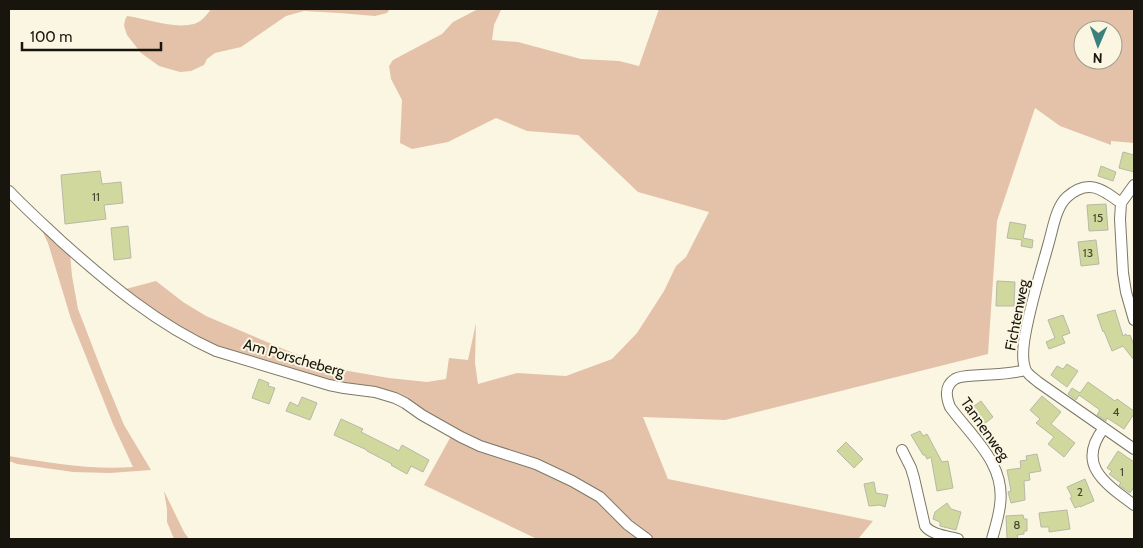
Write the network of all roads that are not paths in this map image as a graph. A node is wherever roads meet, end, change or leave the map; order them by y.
1 (1134, 185) edge
2 (9, 191) edge
3 (1120, 203) junction
4 (1134, 320) edge
5 (1025, 370) junction
6 (1104, 428) junction
7 (1134, 449) edge
8 (902, 450) dead end
9 (1134, 505) edge
10 (647, 539) edge
11 (958, 539) edge
12 (992, 539) edge

1 - 3 street
2 - 10 street, Am Porscheberg
3 - 4 street
3 - 5 street, Fichtenweg
5 - 6 street, Fichtenweg
5 - 12 street, Tannenweg
6 - 7 street, Fichtenweg
6 - 9 street
8 - 11 street

